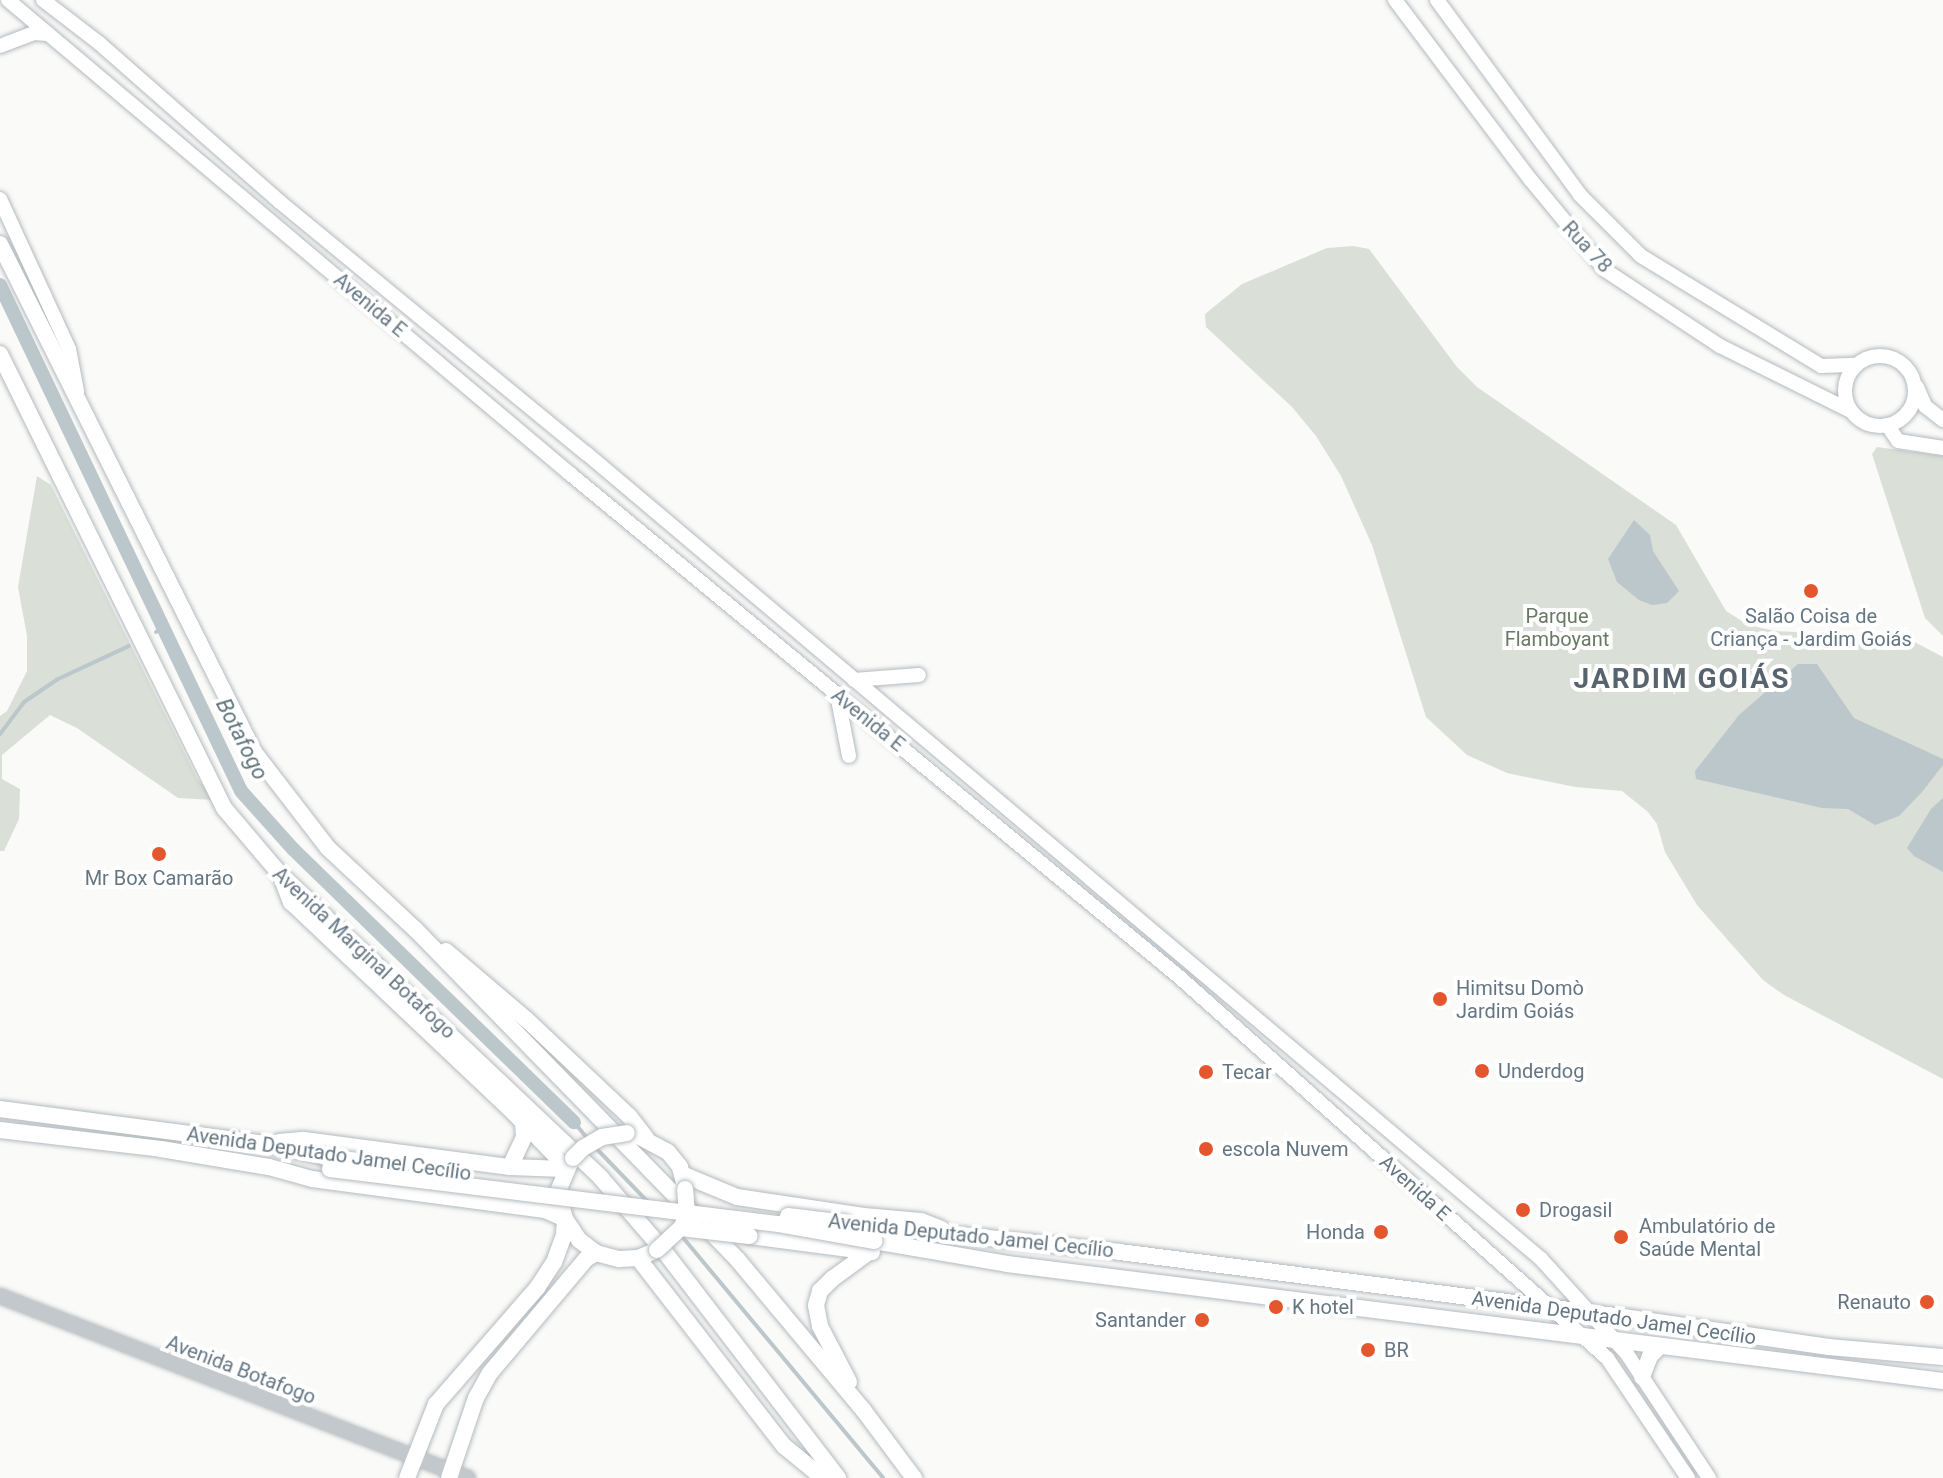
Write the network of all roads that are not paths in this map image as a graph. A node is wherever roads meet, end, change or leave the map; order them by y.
1 (8, 0) edge
2 (43, 0) edge
3 (1395, 0) edge
4 (1437, 0) edge
5 (48, 34) junction
6 (0, 46) edge
7 (0, 199) edge
8 (0, 244) edge
9 (0, 354) edge
10 (1856, 365) junction
11 (1915, 383) junction
12 (79, 400) junction
13 (1851, 411) junction
14 (1943, 420) edge
15 (1887, 425) junction
16 (1943, 448) edge
17 (919, 675) dead end
18 (854, 680) junction
19 (837, 694) junction
20 (849, 756) dead end
21 (280, 874) junction
22 (415, 929) junction
23 (0, 1109) edge
24 (523, 1123) junction
25 (0, 1130) edge
26 (646, 1138) junction
27 (260, 1143) junction
28 (328, 1163) junction
29 (568, 1164) junction
30 (269, 1167) junction
31 (510, 1167) junction
32 (684, 1182) junction
33 (565, 1219) junction
34 (681, 1228) junction
35 (955, 1234) junction
36 (872, 1247) junction
37 (596, 1253) junction
38 (638, 1258) junction
39 (0, 1296) edge
40 (1549, 1307) junction
41 (1593, 1314) junction
42 (1581, 1336) junction
43 (1614, 1342) junction
44 (1659, 1347) junction
45 (1943, 1357) edge
46 (1642, 1377) junction
47 (1943, 1381) edge
48 (864, 1411) junction
49 (413, 1457) junction
50 (450, 1475) edge
51 (407, 1478) edge
52 (468, 1478) edge
53 (823, 1478) edge
54 (838, 1478) edge
55 (914, 1478) edge
56 (1688, 1478) edge
57 (1709, 1478) edge

1 - 5 main road, Avenida E
2 - 18 main road, Avenida E
3 - 13 main road, Rua 78
4 - 10 main road, Rua 78
5 - 6 main road
5 - 19 main road, Avenida E
7 - 12 main road
8 - 12 main road
9 - 21 main road, Avenida Marginal Botafogo
10 - 11 main road
10 - 13 main road
11 - 14 main road
11 - 15 main road
12 - 22 main road
13 - 15 main road
15 - 16 main road
17 - 18 main road
18 - 41 main road, Avenida E
19 - 20 main road
19 - 40 main road, Avenida E
21 - 24 main road
21 - 54 main road, Avenida Marginal Botafogo
22 - 26 main road
22 - 48 main road
23 - 27 main road, Avenida Deputado Jamel Cecílio
24 - 29 main road
24 - 31 main road
25 - 30 main road, Avenida Deputado Jamel Cecílio
26 - 29 main road, bridge
26 - 32 main road
27 - 28 main road, Avenida Deputado Jamel Cecílio
27 - 31 main road
28 - 30 main road, Avenida Deputado Jamel Cecílio
28 - 35 main road, Avenida Deputado Jamel Cecílio, bridge
28 - 36 main road, Avenida Deputado Jamel Cecílio, bridge
29 - 31 main road
29 - 33 main road
30 - 33 main road, Avenida Deputado Jamel Cecílio
32 - 34 main road, bridge
32 - 35 main road
33 - 37 main road
33 - 49 main road
34 - 36 main road, bridge
34 - 38 main road, bridge
35 - 40 main road, Avenida Deputado Jamel Cecílio
36 - 42 main road, Avenida Deputado Jamel Cecílio
36 - 48 main road
37 - 38 main road
37 - 50 main road
38 - 53 main road
39 - 49 street, Avenida Botafogo
40 - 41 main road, Avenida Deputado Jamel Cecílio
40 - 42 main road, Avenida E
41 - 43 main road, Avenida E
41 - 45 main road, Avenida Deputado Jamel Cecílio
42 - 43 main road, Avenida Deputado Jamel Cecílio
42 - 56 main road, Avenida E
43 - 44 main road, Avenida Deputado Jamel Cecílio
43 - 46 main road, Avenida E
44 - 46 main road
44 - 47 main road, Avenida Deputado Jamel Cecílio
46 - 57 main road, Avenida E
48 - 55 main road
49 - 50 street, Avenida Botafogo
49 - 51 main road
50 - 52 street, Avenida Botafogo

